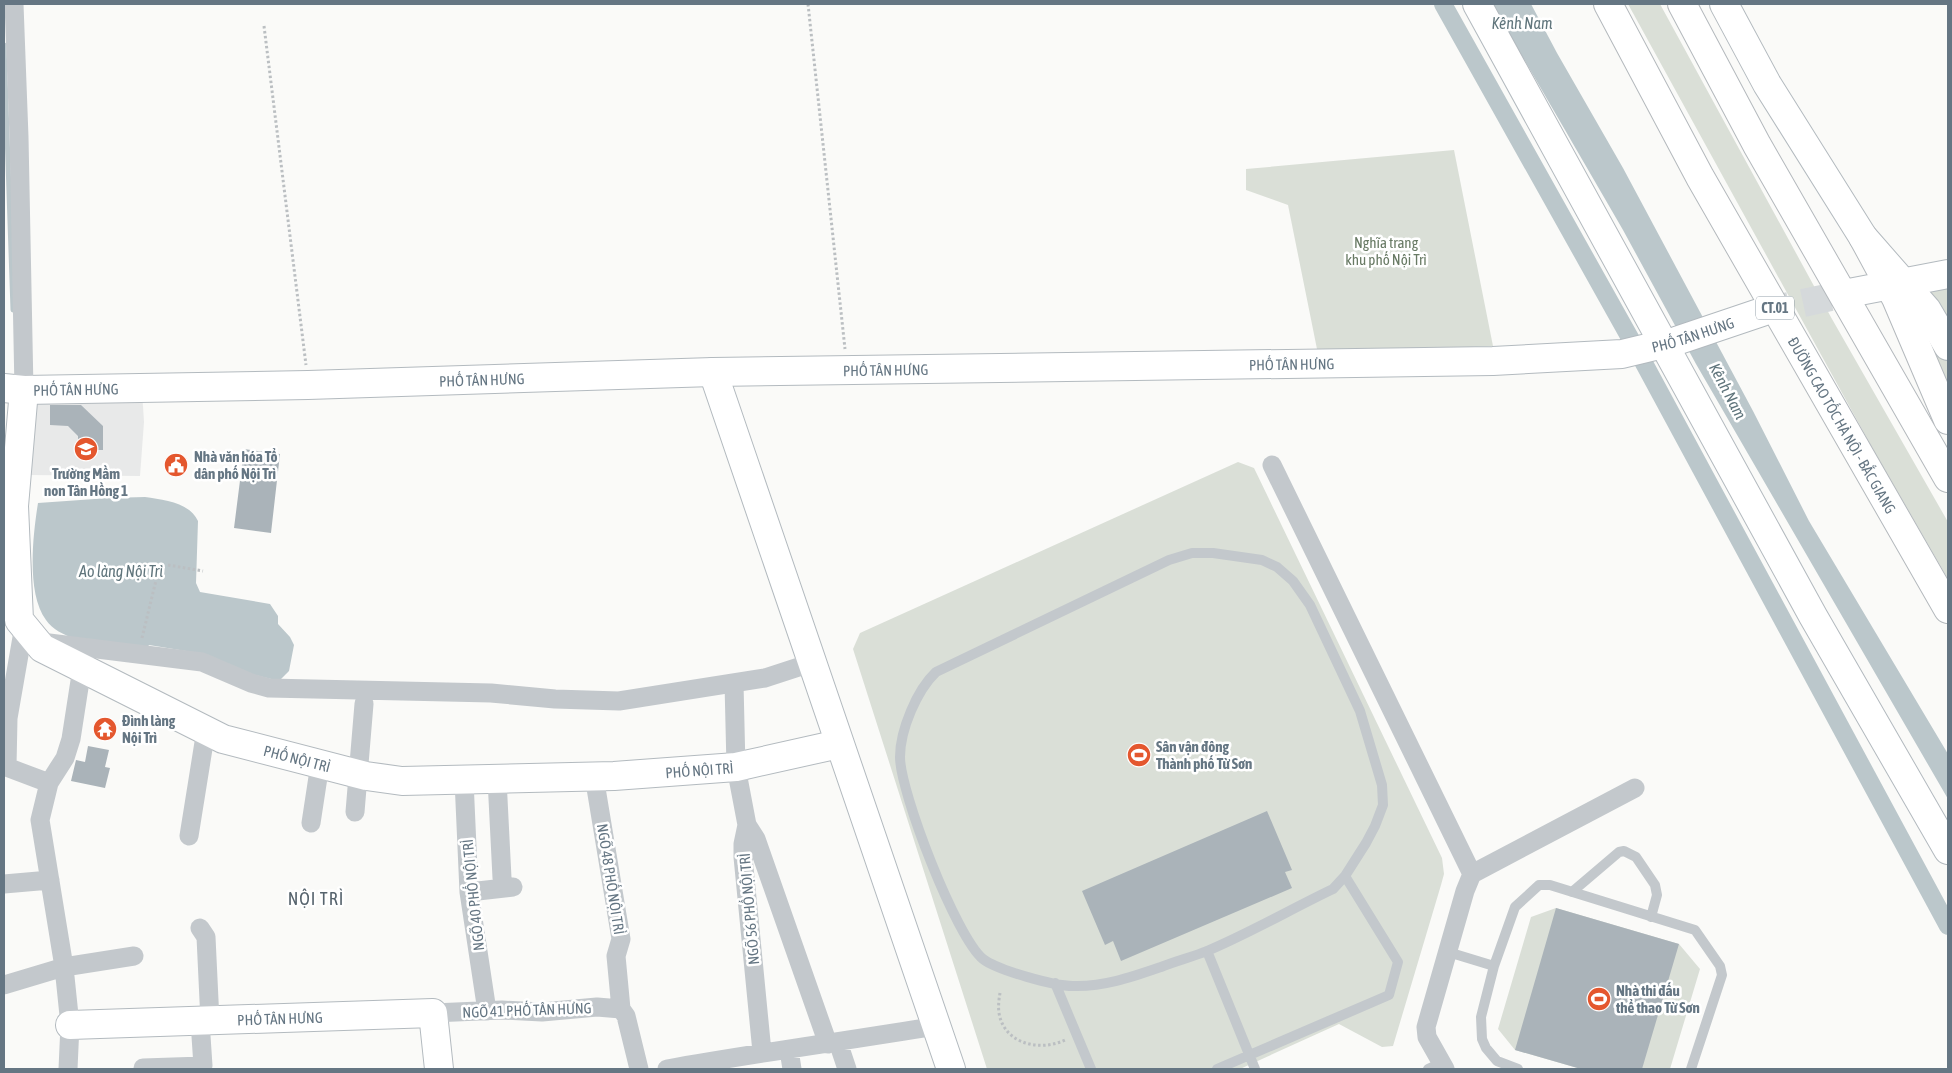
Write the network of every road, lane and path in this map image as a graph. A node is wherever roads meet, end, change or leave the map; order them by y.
1 (14, 4) edge
2 (808, 4) edge
3 (1477, 4) edge
4 (1608, 4) edge
5 (1682, 4) edge
6 (1724, 4) edge
7 (264, 26) dead end
8 (1948, 274) edge
9 (1896, 284) junction
10 (1849, 293) tunnel mouth
11 (1762, 312) tunnel mouth
12 (1664, 344) junction
13 (1948, 346) edge
14 (847, 370) junction
15 (713, 372) junction
16 (308, 385) junction
17 (14, 389) edge
18 (1948, 420) edge
19 (1272, 465) dead end
20 (1948, 478) edge
21 (168, 564) dead end
22 (203, 571) dead end
23 (158, 572) dead end
24 (1948, 609) edge
25 (21, 622) edge
26 (138, 653) junction
27 (811, 663) junction
28 (82, 668) junction
29 (734, 683) junction
30 (364, 704) dead end
31 (206, 730) junction
32 (839, 744) junction
33 (320, 764) junction
34 (5, 766) edge
35 (736, 767) junction
36 (359, 774) junction
37 (594, 776) junction
38 (497, 779) junction
39 (464, 780) junction
40 (49, 783) junction
41 (1635, 788) dead end
42 (355, 812) dead end
43 (311, 823) dead end
44 (747, 824) junction
45 (189, 836) dead end
46 (1948, 850) edge
47 (1472, 874) junction
48 (1345, 876) junction
49 (50, 880) junction
50 (4, 884) edge
51 (469, 892) junction
52 (1572, 892) junction
53 (1651, 917) junction
54 (200, 928) dead end
55 (1207, 951) junction
56 (1448, 952) junction
57 (134, 956) dead end
58 (1494, 966) junction
59 (64, 967) junction
60 (1055, 983) junction
61 (4, 985) edge
62 (1000, 993) dead end
63 (621, 1009) junction
64 (487, 1011) junction
65 (433, 1013) junction
66 (205, 1021) junction
67 (70, 1025) junction
68 (936, 1026) junction
69 (1065, 1040) dead end
70 (833, 1043) junction
71 (788, 1050) junction
72 (762, 1052) junction
73 (1250, 1055) junction
74 (1438, 1067) edge
75 (144, 1068) dead end
76 (68, 1069) edge
77 (439, 1069) edge
78 (639, 1069) edge
79 (667, 1069) edge
80 (792, 1069) edge
81 (847, 1069) edge
82 (951, 1069) edge
83 (1091, 1069) edge
84 (1217, 1069) edge
85 (1256, 1069) edge
86 (1518, 1069) edge
87 (1691, 1069) edge

1 - 17 street
2 - 14 path
3 - 12 main road
4 - 24 main road, ĐƯỜNG CAO TỐC HÀ NỘI - BẮC GIANG / CT.01
5 - 20 main road
6 - 9 main road
7 - 16 path
8 - 9 main road
9 - 10 main road
9 - 13 main road
9 - 18 main road
11 - 12 main road, PHỐ TÂN HƯNG
12 - 14 main road, PHỐ TÂN HƯNG
12 - 46 main road
14 - 15 main road, PHỐ TÂN HƯNG
15 - 16 main road, PHỐ TÂN HƯNG
15 - 27 main road
16 - 17 main road, PHỐ TÂN HƯNG
17 - 25 main road
19 - 47 street
21 - 22 path
23 - 26 path
25 - 26 street
25 - 28 main road, PHỐ NỘI TRÌ
25 - 34 street
26 - 29 street
27 - 29 street
27 - 32 main road
28 - 31 main road, PHỐ NỘI TRÌ
28 - 40 street
29 - 35 street, NGÕ 56 PHỐ NỘI TRÌ
30 - 36 street
31 - 33 main road, PHỐ NỘI TRÌ
31 - 45 street
32 - 35 main road, PHỐ NỘI TRÌ
32 - 68 main road
33 - 36 main road, PHỐ NỘI TRÌ
33 - 43 street
34 - 40 street
35 - 37 main road, PHỐ NỘI TRÌ
35 - 44 street, NGÕ 56 PHỐ NỘI TRÌ
36 - 39 main road, PHỐ NỘI TRÌ
36 - 42 street
37 - 38 main road, PHỐ NỘI TRÌ
37 - 63 street, NGÕ 48 PHỐ NỘI TRÌ
38 - 39 main road, PHỐ NỘI TRÌ
38 - 51 street
39 - 51 street, NGÕ 40 PHỐ NỘI TRÌ
40 - 49 street
41 - 47 street
44 - 70 street
44 - 72 street, NGÕ 56 PHỐ NỘI TRÌ
47 - 56 street
48 - 55 lane
48 - 60 lane
48 - 73 lane
49 - 50 street
49 - 59 street
51 - 64 street, NGÕ 40 PHỐ NỘI TRÌ
52 - 53 lane
52 - 53 lane
52 - 58 lane
53 - 87 lane
54 - 66 street
55 - 60 lane
55 - 73 lane
56 - 58 lane
56 - 74 street
57 - 59 street
58 - 86 lane
59 - 61 street
59 - 67 street
60 - 83 lane
62 - 69 path
63 - 64 street, NGÕ 41 PHỐ TÂN HƯNG
63 - 78 street, NGÕ 48 PHỐ NỘI TRÌ
64 - 65 street, NGÕ 41 PHỐ TÂN HƯNG
65 - 66 main road, PHỐ TÂN HƯNG
65 - 77 main road
66 - 67 main road, PHỐ TÂN HƯNG
66 - 75 street
67 - 76 street
68 - 70 street
68 - 82 main road
70 - 71 street
70 - 81 street
71 - 72 street
71 - 80 street
72 - 79 street
73 - 84 lane
73 - 85 lane

